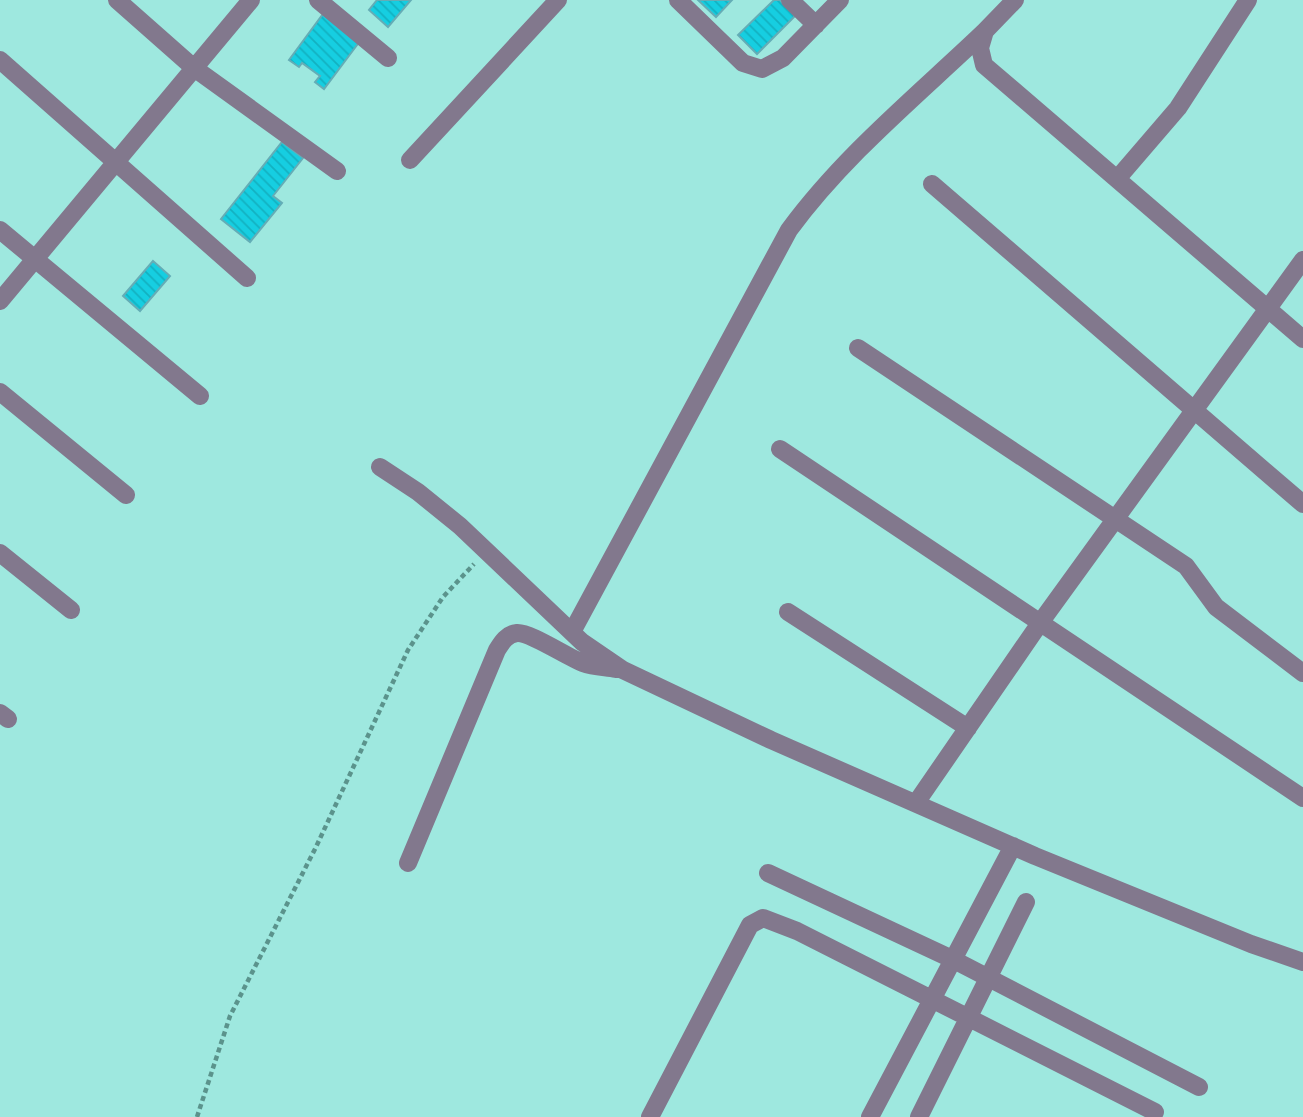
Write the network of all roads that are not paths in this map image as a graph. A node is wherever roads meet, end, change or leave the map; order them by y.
1 (117, 0) edge
2 (251, 0) edge
3 (318, 0) edge
4 (558, 0) edge
5 (678, 0) edge
6 (790, 0) edge
7 (840, 0) edge
8 (1014, 0) edge
9 (1248, 0) edge
10 (816, 24) junction
11 (985, 31) junction
12 (388, 58) dead end
13 (0, 60) edge
14 (194, 68) junction
15 (410, 160) dead end
16 (116, 162) junction
17 (337, 172) dead end
18 (1117, 179) junction
19 (932, 184) dead end
20 (0, 230) edge
21 (35, 260) junction
22 (1303, 260) edge
23 (247, 278) dead end
24 (0, 301) edge
25 (1268, 309) junction
26 (1303, 340) edge
27 (858, 348) dead end
28 (0, 391) edge
29 (200, 396) dead end
30 (1193, 411) junction
31 (780, 449) dead end
32 (380, 467) dead end
33 (126, 495) dead end
34 (1303, 505) edge
35 (1114, 520) junction
36 (0, 553) edge
37 (71, 610) dead end
38 (788, 612) dead end
39 (1040, 623) junction
40 (572, 632) junction
41 (623, 670) junction
42 (1303, 673) edge
43 (968, 728) junction
44 (1303, 798) edge
45 (916, 803) junction
46 (1013, 846) junction
47 (408, 863) dead end
48 (768, 873) dead end
49 (1027, 902) dead end
50 (952, 960) junction
51 (1303, 961) edge
52 (989, 978) junction
53 (930, 999) junction
54 (968, 1019) junction
55 (1199, 1087) dead end
56 (1155, 1112) dead end
57 (650, 1117) edge
58 (870, 1117) edge
59 (919, 1117) edge

1 - 14 street
2 - 14 street
3 - 12 street
4 - 15 street
5 - 10 street
6 - 10 street
7 - 10 street
8 - 11 street
9 - 18 street
11 - 18 street
11 - 40 street
13 - 16 street
14 - 16 street
14 - 17 street
16 - 21 street
16 - 23 street
18 - 25 street
19 - 30 street
20 - 21 street
21 - 24 street
21 - 29 street
22 - 25 street
25 - 26 street
25 - 30 street
27 - 35 street
28 - 33 street
30 - 34 street
30 - 35 street
31 - 39 street
32 - 40 street
35 - 39 street
35 - 42 street
36 - 37 street
38 - 43 street
39 - 43 street
39 - 44 street
40 - 41 street
41 - 45 street
41 - 47 street
43 - 45 street
45 - 46 street
46 - 50 street
46 - 51 street
48 - 50 street
49 - 52 street
50 - 52 street
50 - 53 street
52 - 54 street
52 - 55 street
53 - 54 street
53 - 57 street
53 - 58 street
54 - 56 street
54 - 59 street

